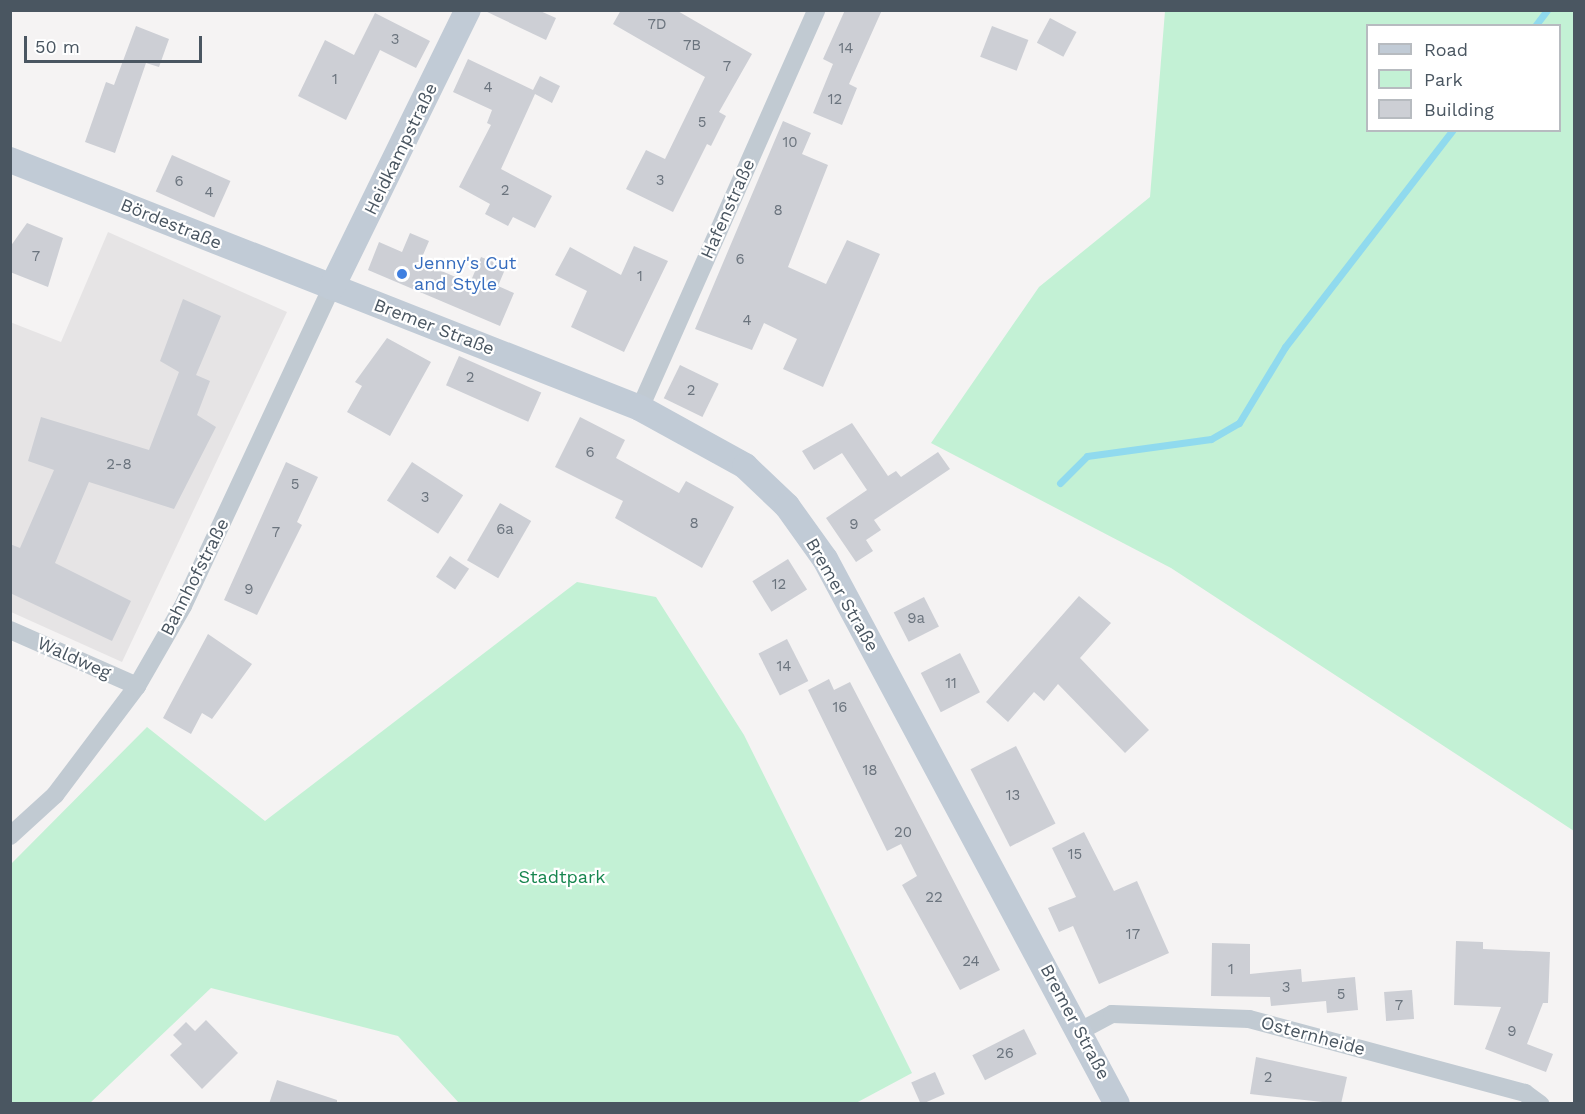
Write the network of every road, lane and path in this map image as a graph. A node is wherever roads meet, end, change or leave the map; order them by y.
1 (468, 10) edge
2 (816, 10) edge
3 (10, 160) edge
4 (332, 287) junction
5 (640, 408) junction
6 (10, 630) edge
7 (137, 686) junction
8 (10, 836) edge
9 (1080, 1031) junction
10 (1117, 1104) edge
11 (1540, 1104) edge

1 - 4 street, Heidkampstraße
2 - 5 street, Hafenstraße
3 - 4 street, Bördestraße
4 - 5 street, Bremer Straße
4 - 7 street, Bahnhofstraße
5 - 9 street, Bremer Straße
6 - 7 street, Waldweg
7 - 8 street, Bahnhofstraße
9 - 10 street, Bremer Straße
9 - 11 street, Osternheide

